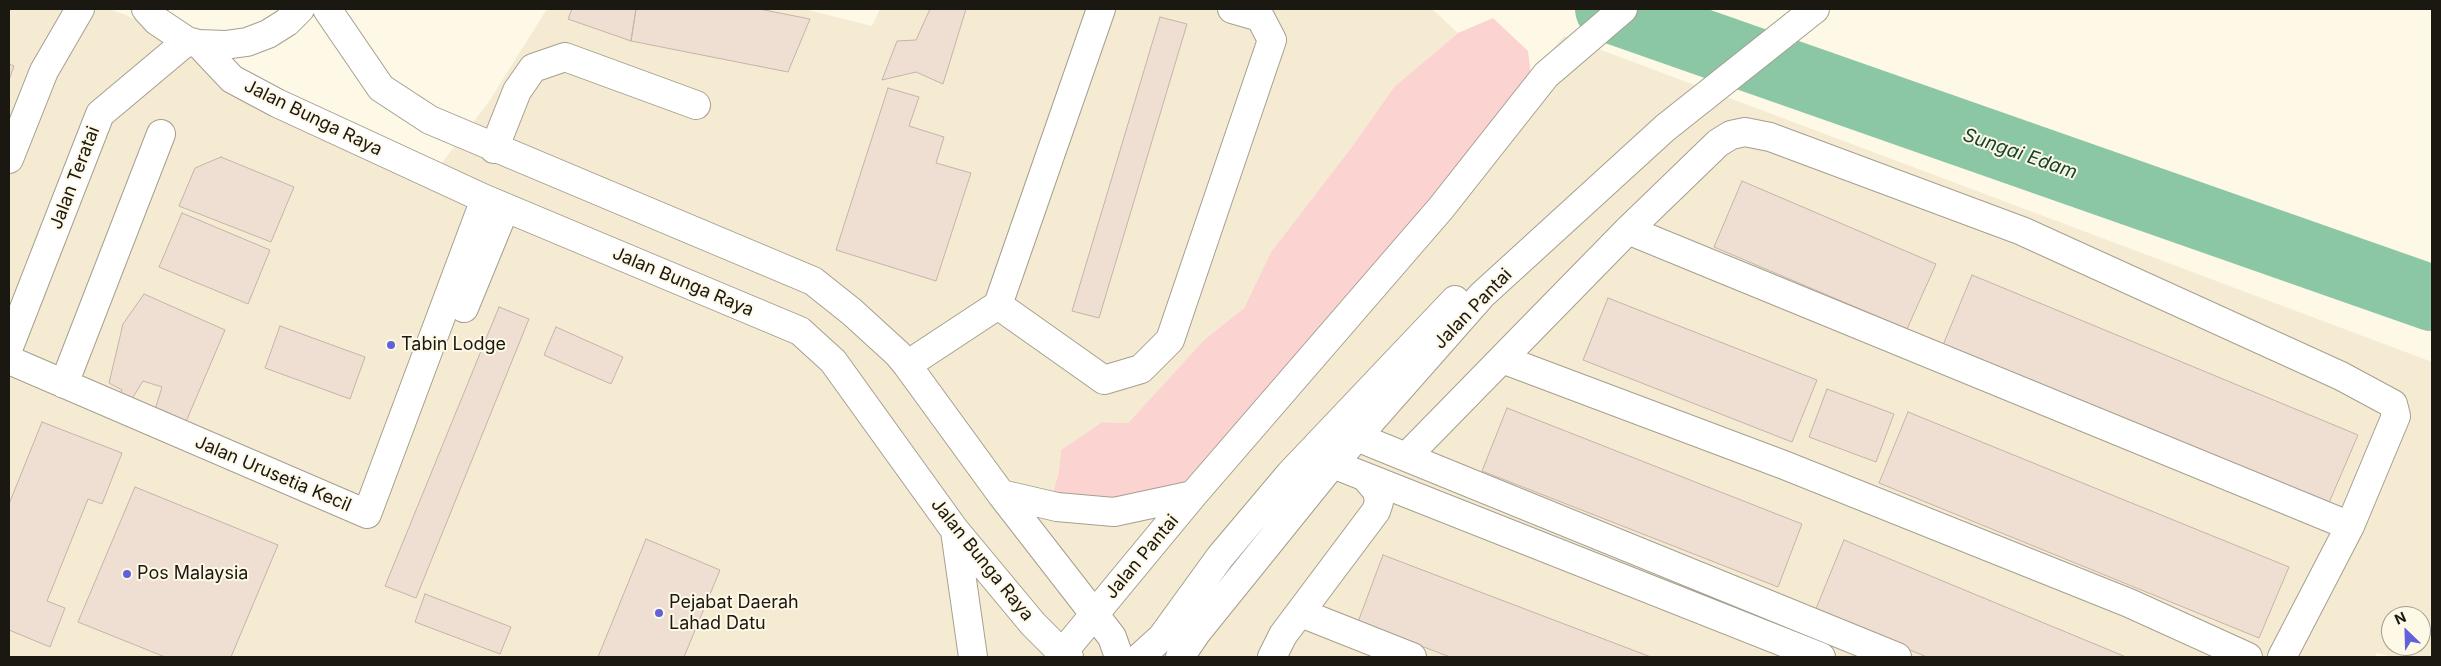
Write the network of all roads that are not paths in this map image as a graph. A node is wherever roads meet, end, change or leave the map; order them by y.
1 (146, 9) edge
2 (300, 9) edge
3 (327, 9) edge
4 (1101, 9) edge
5 (1232, 9) edge
6 (1623, 9) edge
7 (1815, 9) edge
8 (74, 10) edge
9 (193, 42) junction
10 (696, 105) dead end
11 (1665, 128) junction
12 (162, 134) dead end
13 (494, 149) junction
14 (9, 159) edge
15 (495, 204) junction
16 (1628, 230) junction
17 (998, 304) junction
18 (9, 347) edge
19 (1502, 358) junction
20 (9, 360) edge
21 (907, 365) junction
22 (64, 384) junction
23 (1357, 436) junction
24 (1407, 456) junction
25 (1333, 464) junction
26 (1365, 477) junction
27 (1001, 494) junction
28 (1193, 496) junction
29 (379, 520) dead end
30 (2350, 526) junction
31 (954, 530) junction
32 (1302, 613) junction
33 (1095, 614) junction
34 (1063, 656) edge
35 (973, 657) edge
36 (1119, 657) edge
37 (1140, 657) edge
38 (1180, 657) edge
39 (1272, 657) edge
40 (1412, 657) edge
41 (1821, 657) edge
42 (1897, 657) edge
43 (2248, 657) edge
44 (2282, 657) edge

1 - 9 street, Jalan Bunga Raya
2 - 9 street
3 - 13 street
4 - 17 street
5 - 17 street
6 - 28 street, Jalan Pantai
7 - 11 street, Jalan Pantai
8 - 14 street
9 - 15 street, Jalan Bunga Raya
9 - 18 street, Jalan Teratai
10 - 13 street
11 - 23 street, Jalan Pantai
11 - 37 street
12 - 22 street
13 - 21 street
15 - 22 street, Jalan Urusetia Kecil
15 - 29 street
15 - 31 street, Jalan Bunga Raya
16 - 19 street
16 - 30 street
16 - 30 street
17 - 21 street
19 - 24 street
19 - 43 street
20 - 22 street, Jalan Urusetia Kecil
21 - 27 street
23 - 24 street
23 - 25 street, Jalan Pantai
24 - 42 street
25 - 26 street
25 - 38 street, Jalan Pantai
26 - 32 street
26 - 41 street
27 - 28 street
27 - 33 street
28 - 33 street, Jalan Pantai
30 - 44 street
31 - 34 street, Jalan Bunga Raya
31 - 35 street
32 - 39 street
32 - 40 street
33 - 34 street, Jalan Pantai
33 - 36 street

